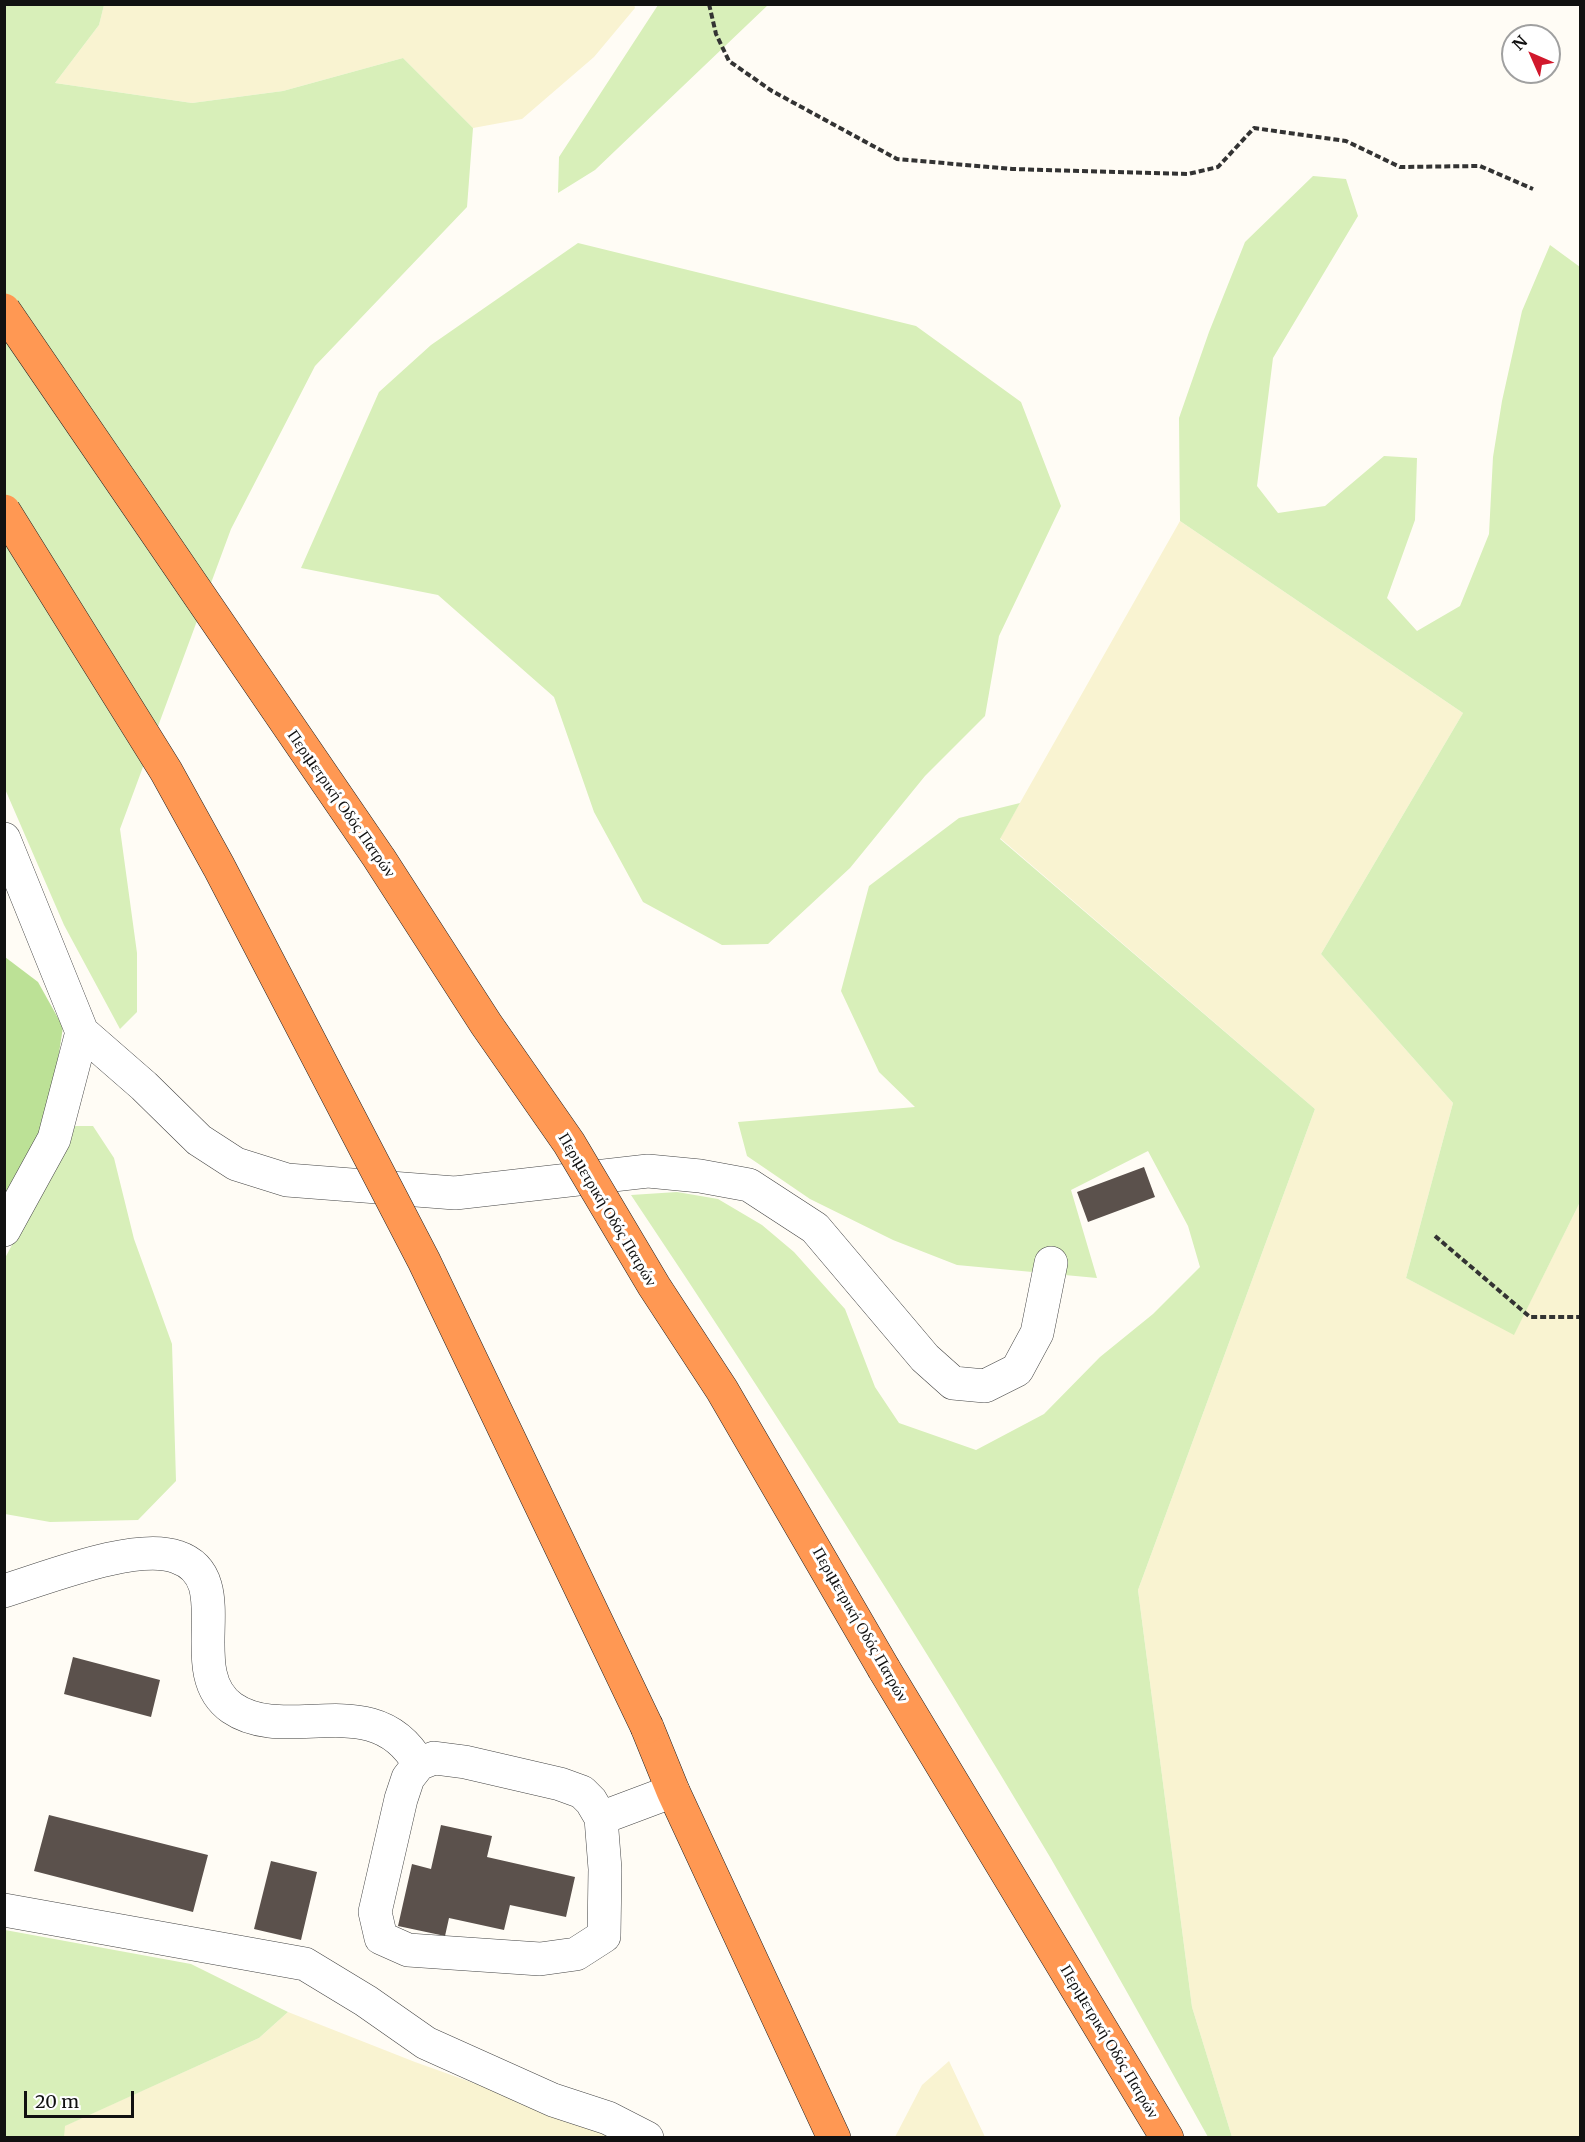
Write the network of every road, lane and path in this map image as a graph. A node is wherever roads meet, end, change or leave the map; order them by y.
1 (709, 4) edge
2 (1533, 189) dead end
3 (4, 310) edge
4 (4, 511) edge
5 (4, 839) edge
6 (82, 1032) junction
7 (4, 1230) edge
8 (1436, 1236) dead end
9 (1051, 1263) dead end
10 (1581, 1317) edge
11 (4, 1591) edge
12 (419, 1764) junction
13 (673, 1791) junction
14 (601, 1818) junction
15 (4, 1910) edge
16 (647, 2138) edge
17 (834, 2138) edge
18 (1167, 2138) edge

1 - 2 path
3 - 18 highway, Περιμετρική Οδός Πατρών, bridge
4 - 13 highway, bridge
5 - 6 street
6 - 7 street
6 - 9 street
8 - 10 path
11 - 12 street
12 - 14 street
12 - 14 street
13 - 14 street
13 - 17 highway
15 - 16 street

